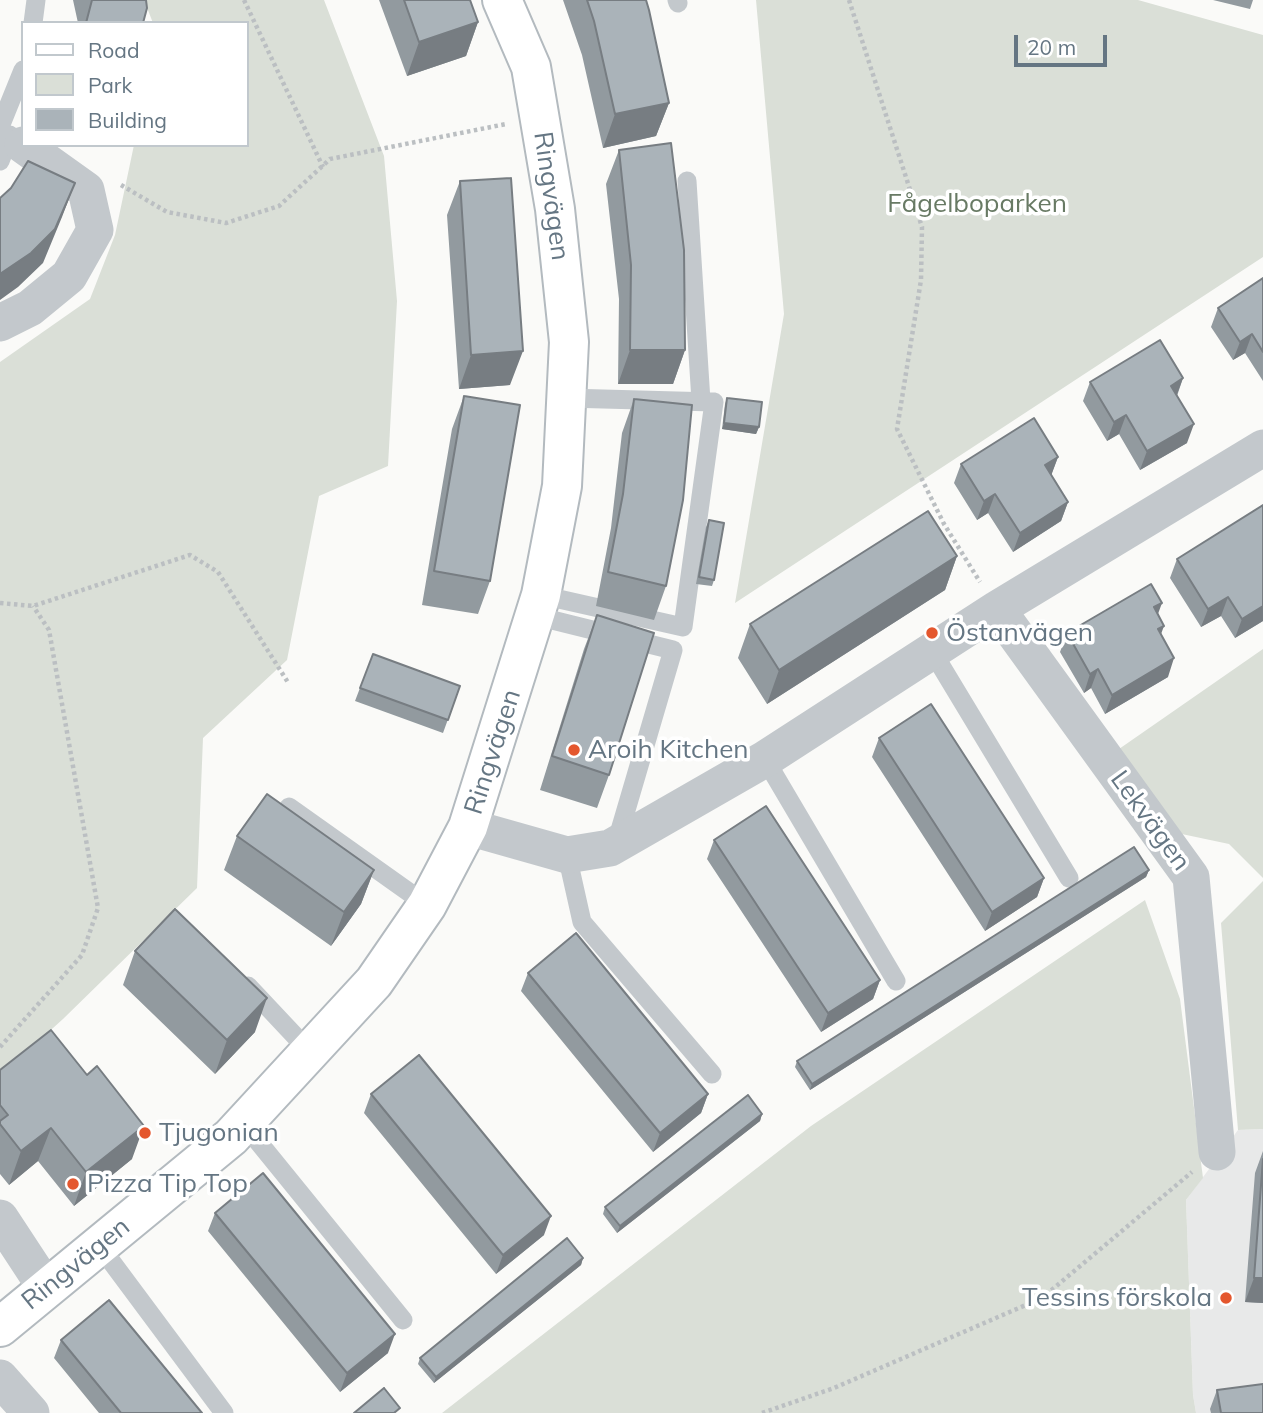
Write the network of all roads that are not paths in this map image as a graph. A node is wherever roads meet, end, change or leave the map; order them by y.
1 (36, 0) edge
2 (502, 0) edge
3 (33, 21) edge
4 (21, 80) edge
5 (9, 140) edge
6 (687, 181) dead end
7 (0, 323) edge
8 (566, 398) junction
9 (701, 401) junction
10 (1263, 448) edge
11 (539, 606) junction
12 (996, 609) junction
13 (932, 651) junction
14 (765, 759) junction
15 (289, 807) edge
16 (468, 827) junction
17 (616, 845) junction
18 (567, 855) junction
19 (1069, 878) dead end
20 (427, 905) junction
21 (238, 976) edge
22 (896, 981) dead end
23 (310, 1052) junction
24 (712, 1074) dead end
25 (243, 1123) junction
26 (1217, 1152) road end
27 (0, 1218) edge
28 (99, 1245) junction
29 (46, 1289) junction
30 (404, 1320) dead end
31 (0, 1327) edge
32 (0, 1378) edge
33 (31, 1413) edge
34 (224, 1413) edge

1 - 3 lane
2 - 8 street, Ringvägen
4 - 5 lane
5 - 7 street
6 - 9 lane
8 - 9 lane
8 - 11 street, Ringvägen
9 - 11 lane
10 - 12 street
11 - 16 street, Ringvägen
11 - 17 lane
12 - 13 street
12 - 26 street, Lekvägen
13 - 14 street
13 - 19 lane
14 - 17 street
14 - 22 lane
15 - 20 lane
16 - 18 street
16 - 20 street, Ringvägen
17 - 18 street
18 - 24 lane
20 - 23 street, Ringvägen
21 - 23 lane
23 - 25 street, Ringvägen
25 - 28 street, Ringvägen
25 - 30 lane
27 - 29 street
28 - 29 street, Ringvägen
28 - 34 lane
29 - 31 street, Ringvägen
32 - 33 street

